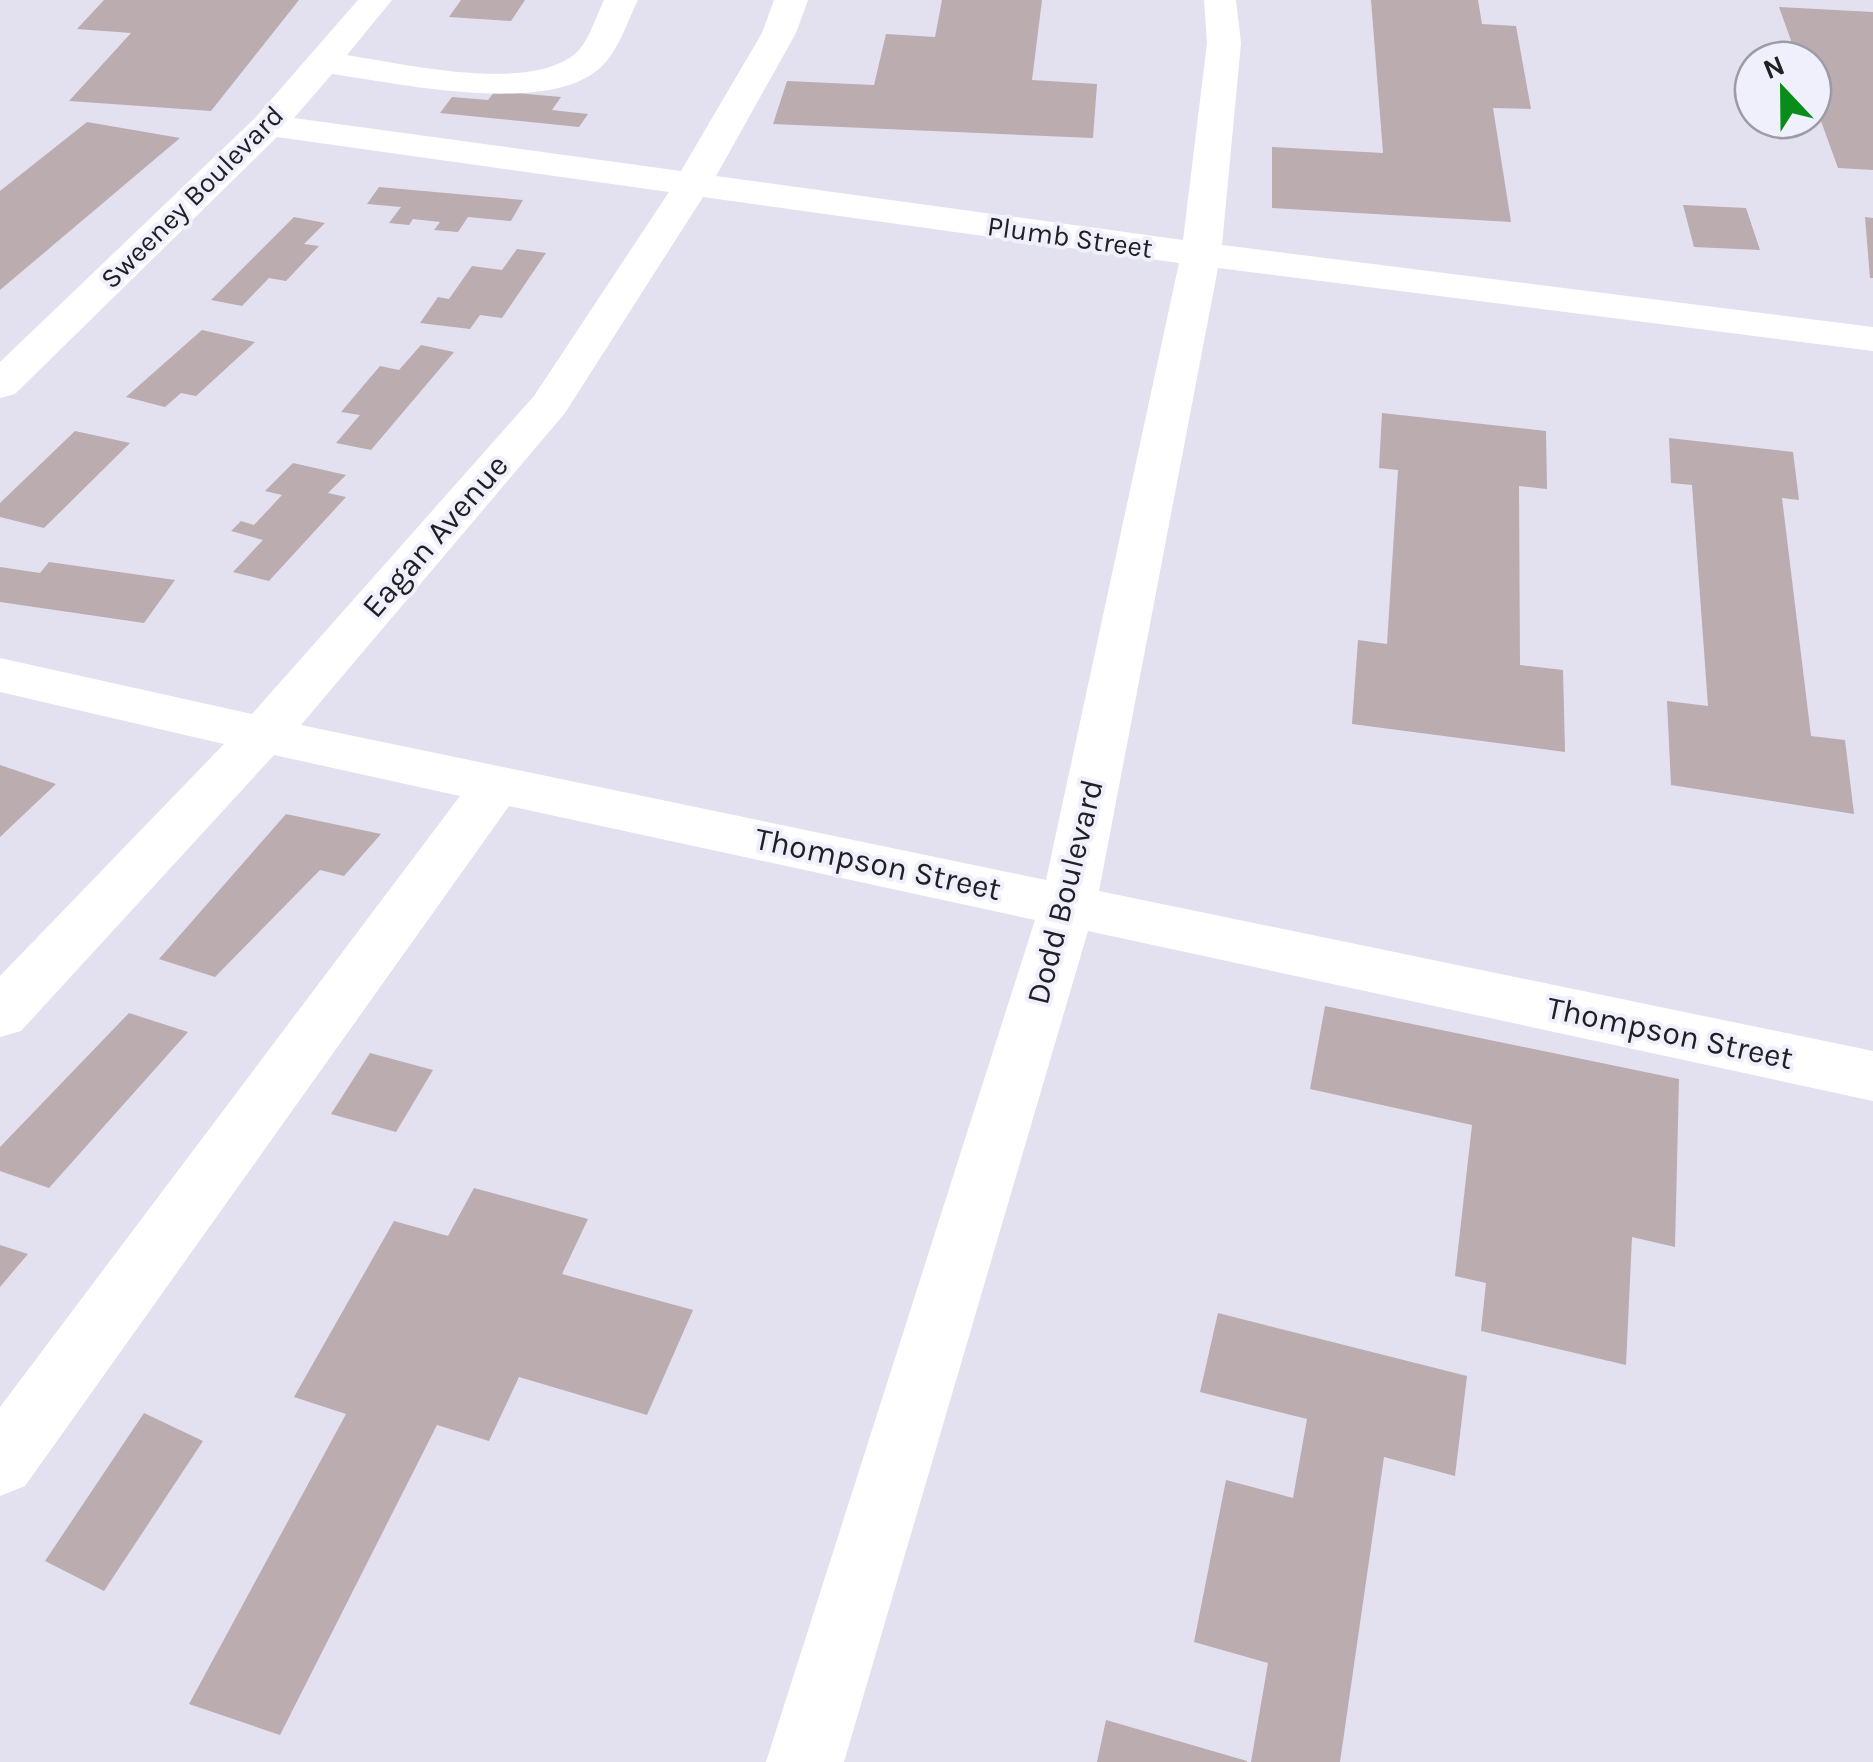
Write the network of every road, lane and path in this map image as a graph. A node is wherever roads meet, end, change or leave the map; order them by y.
1 (376, 0) edge
2 (621, 0) edge
3 (791, 0) edge
4 (1220, 0) edge
5 (323, 62) junction
6 (269, 125) junction
7 (692, 184) junction
8 (1201, 254) junction
9 (1873, 339) edge
10 (0, 385) edge
11 (5, 683) edge
12 (263, 734) junction
13 (497, 784) junction
14 (1068, 905) junction
15 (0, 1014) edge
16 (1873, 1076) edge
17 (0, 1463) edge
18 (804, 1762) edge

1 - 5 street, Sweeney Boulevard
2 - 5 street
3 - 7 street, Eagan Avenue
4 - 8 street, Dodd Boulevard
5 - 6 street, Sweeney Boulevard
6 - 7 street, Plumb Street
6 - 10 street, Sweeney Boulevard
7 - 8 street, Plumb Street
7 - 12 street, Eagan Avenue
8 - 9 street, Plumb Street
8 - 14 street, Dodd Boulevard
11 - 12 street, Thompson Street
12 - 13 street, Thompson Street
12 - 15 street, Eagan Avenue
13 - 14 street, Thompson Street
13 - 17 street
14 - 16 street, Thompson Street
14 - 18 street, Dodd Boulevard

